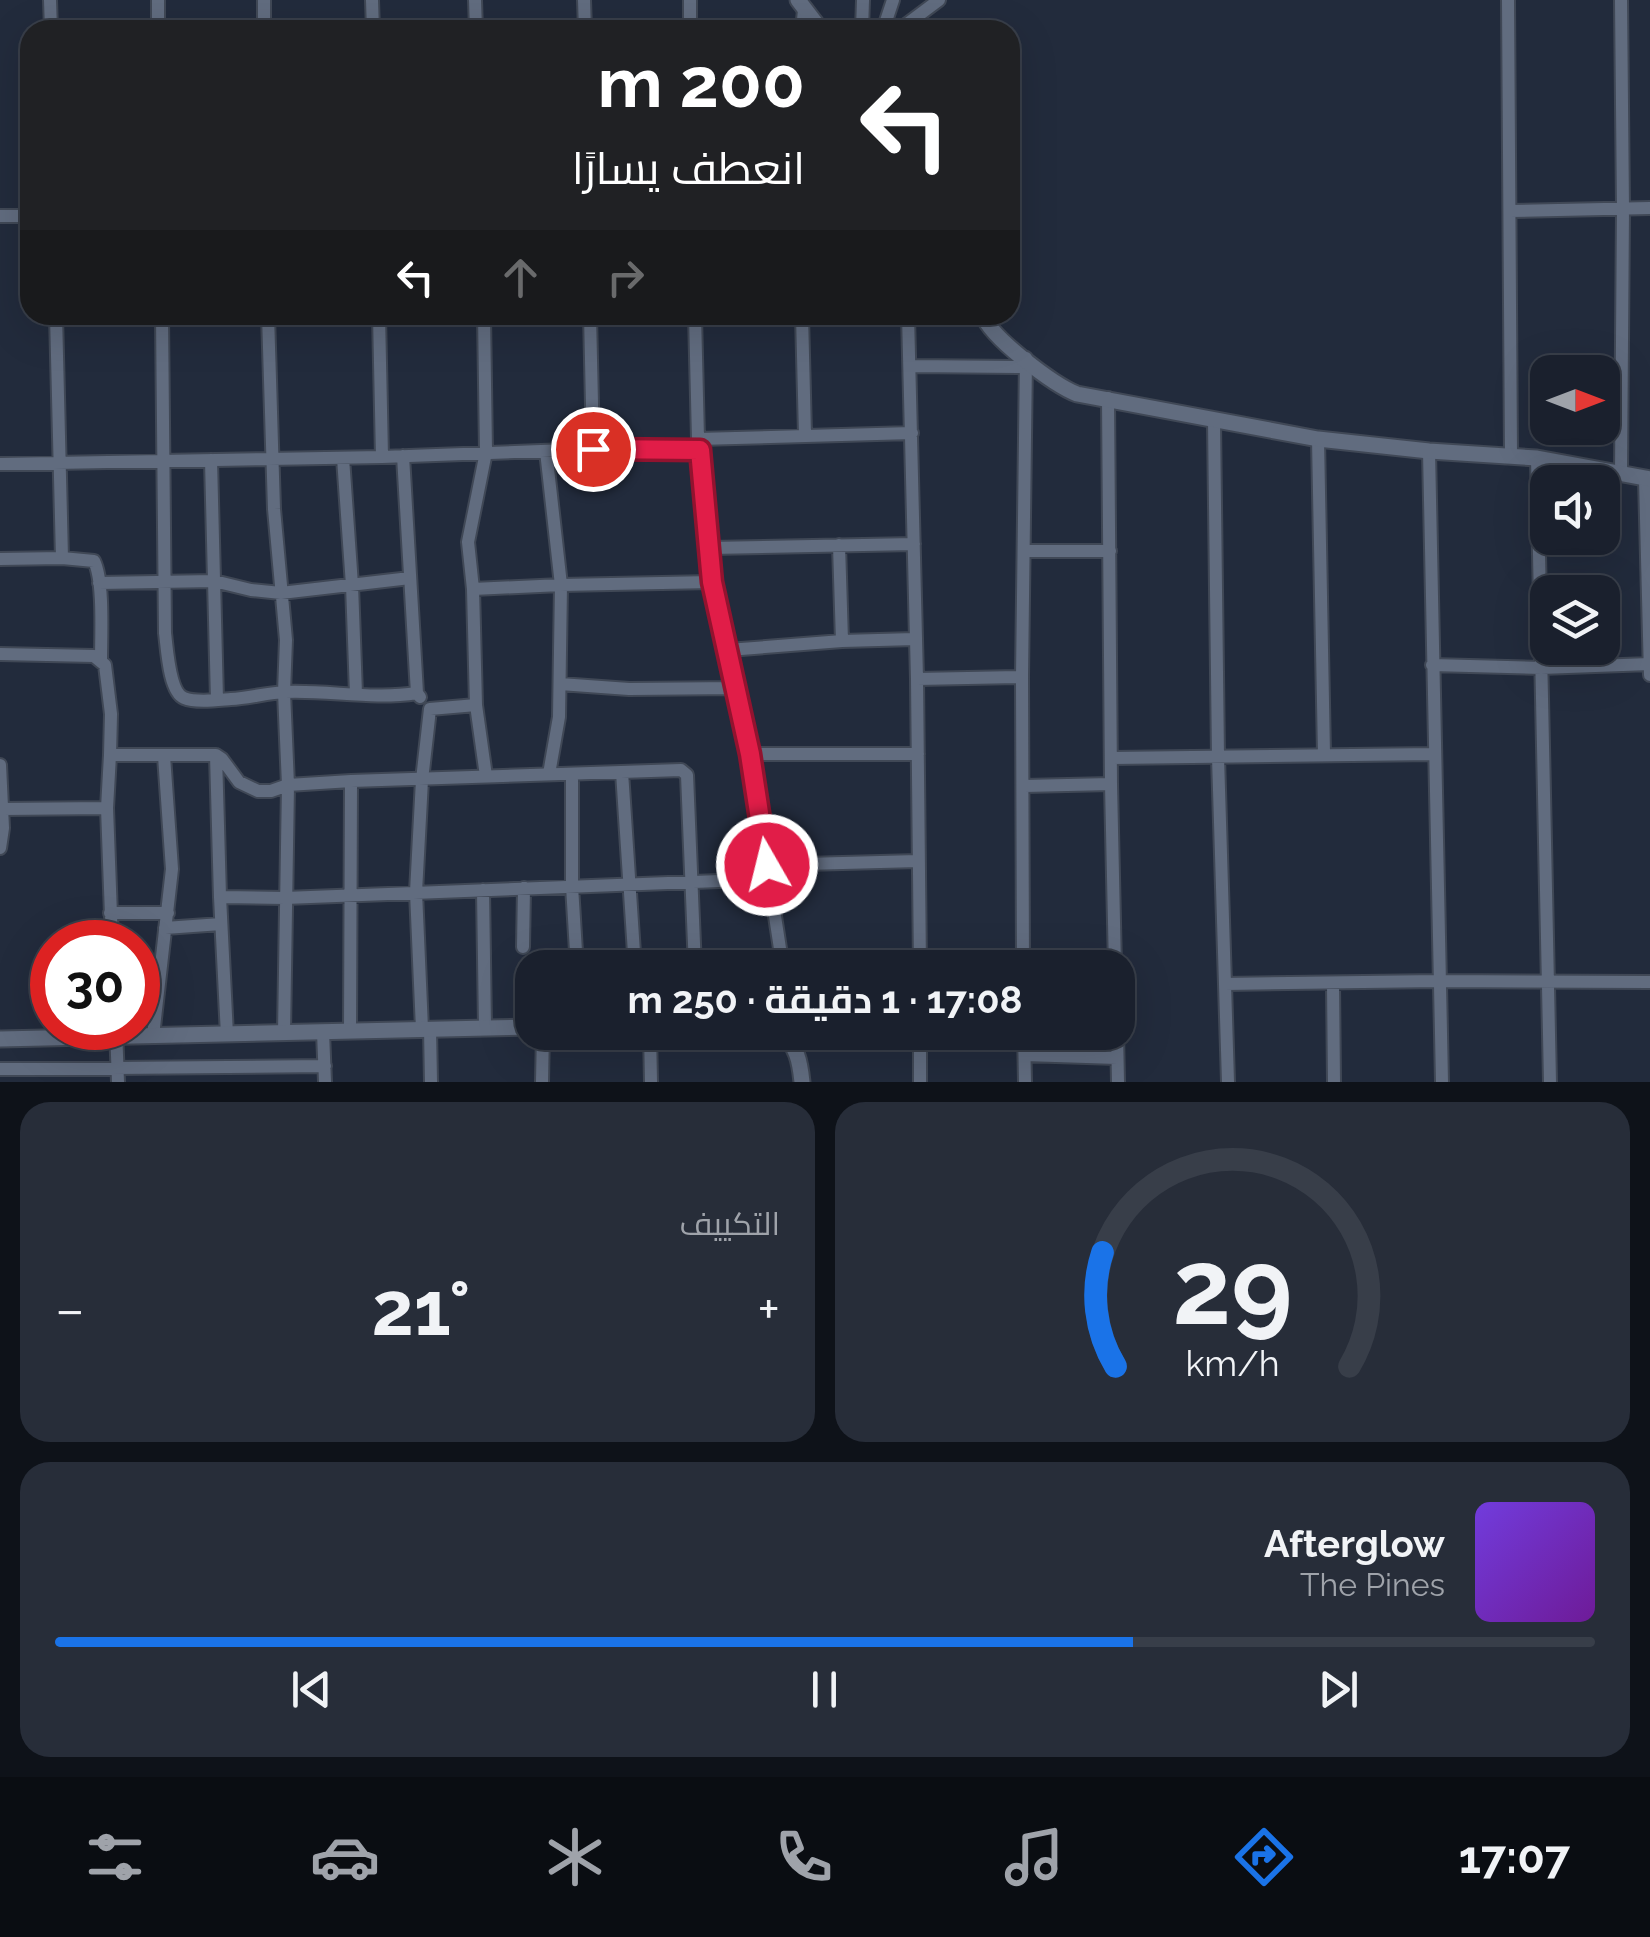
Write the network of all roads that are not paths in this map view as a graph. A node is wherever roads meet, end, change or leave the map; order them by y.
1 (939, 0) edge
2 (1508, 0) edge
3 (1621, 0) edge
4 (913, 20) edge
5 (1623, 208) junction
6 (1650, 208) edge
7 (1510, 210) junction
8 (56, 325) edge
9 (162, 325) edge
10 (268, 325) edge
11 (379, 325) edge
12 (484, 325) edge
13 (590, 325) edge
14 (695, 325) edge
15 (802, 325) edge
16 (909, 325) edge
17 (988, 325) edge
18 (1026, 363) junction
19 (911, 366) junction
20 (1108, 398) junction
21 (1214, 421) junction
22 (912, 433) junction
23 (805, 435) junction
24 (1318, 439) junction
25 (699, 444) junction
26 (593, 449) junction
27 (546, 451) junction
28 (1428, 451) junction
29 (486, 452) junction
30 (403, 456) junction
31 (1511, 456) junction
32 (382, 457) junction
33 (342, 458) junction
34 (1536, 458) junction
35 (272, 459) junction
36 (211, 460) junction
37 (162, 461) junction
38 (59, 463) junction
39 (0, 464) edge
40 (1621, 474) junction
41 (1648, 479) edge
42 (914, 544) junction
43 (839, 545) junction
44 (710, 548) junction
45 (1025, 551) junction
46 (1110, 551) junction
47 (62, 558) junction
48 (0, 559) edge
49 (410, 578) junction
50 (214, 581) junction
51 (99, 582) junction
52 (712, 582) junction
53 (163, 583) junction
54 (561, 584) junction
55 (352, 585) junction
56 (473, 589) junction
57 (280, 593) junction
58 (915, 638) junction
59 (842, 641) junction
60 (728, 650) junction
61 (0, 654) edge
62 (101, 660) junction
63 (1650, 664) edge
64 (1432, 665) junction
65 (1541, 668) junction
66 (1650, 674) edge
67 (1022, 677) junction
68 (917, 679) junction
69 (560, 684) junction
70 (736, 688) junction
71 (284, 692) junction
72 (416, 693) junction
73 (356, 694) junction
74 (217, 700) junction
75 (476, 706) junction
76 (430, 709) junction
77 (750, 754) junction
78 (918, 754) junction
79 (1324, 754) junction
80 (1434, 754) junction
81 (110, 755) junction
82 (216, 755) junction
83 (164, 756) junction
84 (1218, 757) junction
85 (1112, 758) junction
86 (0, 766) edge
87 (622, 772) junction
88 (549, 774) junction
89 (572, 774) junction
90 (486, 776) junction
91 (422, 780) junction
92 (351, 781) junction
93 (1111, 784) junction
94 (288, 785) junction
95 (1024, 786) junction
96 (107, 808) junction
97 (2, 809) edge
98 (0, 848) edge
99 (918, 861) junction
100 (768, 872) junction
101 (692, 882) junction
102 (630, 884) junction
103 (572, 886) junction
104 (524, 888) junction
105 (483, 890) junction
106 (416, 892) junction
107 (350, 895) junction
108 (220, 897) junction
109 (285, 898) junction
110 (168, 913) junction
111 (110, 914) junction
112 (110, 920) edge
113 (221, 924) junction
114 (165, 928) junction
115 (523, 948) dead end
116 (577, 950) edge
117 (634, 950) edge
118 (694, 950) edge
119 (779, 950) edge
120 (920, 950) edge
121 (1023, 950) edge
122 (1115, 950) edge
123 (160, 973) edge
124 (1438, 981) junction
125 (1547, 982) junction
126 (1650, 982) edge
127 (1333, 983) junction
128 (1224, 984) junction
129 (485, 1027) junction
130 (515, 1027) edge
131 (426, 1029) junction
132 (322, 1032) junction
133 (350, 1032) junction
134 (284, 1033) junction
135 (226, 1035) junction
136 (160, 1036) edge
137 (30, 1037) edge
138 (0, 1039) edge
139 (117, 1050) edge
140 (542, 1050) edge
141 (650, 1050) edge
142 (797, 1050) edge
143 (920, 1050) edge
144 (1024, 1050) edge
145 (1117, 1050) edge
146 (1024, 1055) junction
147 (1117, 1058) junction
148 (325, 1066) junction
149 (10, 1073) edge
150 (118, 1076) edge
151 (325, 1082) edge
152 (431, 1082) edge
153 (542, 1082) edge
154 (651, 1082) edge
155 (802, 1082) edge
156 (920, 1082) edge
157 (1025, 1082) edge
158 (1118, 1082) edge
159 (1228, 1082) edge
160 (1334, 1082) edge
161 (1442, 1082) edge
162 (1550, 1082) edge

1 - 4 street
2 - 7 street
3 - 5 street
5 - 6 street
5 - 7 street
5 - 40 street
7 - 31 street
8 - 38 street
9 - 37 street
10 - 35 street
11 - 32 street
12 - 29 street
13 - 26 street
14 - 25 street
15 - 23 street
16 - 19 street
17 - 18 street
18 - 19 street
18 - 20 street
18 - 45 street
19 - 22 street
20 - 21 street
20 - 46 street
21 - 24 street
21 - 84 street
22 - 23 street
22 - 42 street
23 - 25 street
24 - 28 street
24 - 79 street
25 - 26 street
25 - 44 street
26 - 27 street
27 - 29 street
27 - 54 street
28 - 31 street
28 - 64 street
29 - 30 street
29 - 56 street
30 - 32 street
30 - 49 street
31 - 34 street
32 - 33 street
33 - 35 street
33 - 55 street
34 - 40 street
34 - 65 street
35 - 36 street
35 - 57 street
36 - 37 street
36 - 50 street
37 - 38 street
37 - 53 street
38 - 39 street
38 - 47 street
40 - 41 street
41 - 63 street
42 - 43 street
42 - 58 street
43 - 44 street
43 - 59 street
44 - 52 street
45 - 46 street
45 - 67 street
46 - 85 street
47 - 48 street
47 - 51 street
49 - 55 street
49 - 72 street
50 - 53 street
50 - 57 street
50 - 74 street
51 - 53 street
51 - 62 street
52 - 54 street
52 - 60 street
53 - 74 street
54 - 56 street
54 - 69 street
55 - 57 street
55 - 73 street
56 - 75 street
57 - 71 street
58 - 59 street
58 - 68 street
59 - 60 street
60 - 70 street
61 - 62 street
62 - 81 street
63 - 65 street
63 - 66 street
64 - 65 street
64 - 80 street
65 - 125 street
67 - 68 street
67 - 95 street
68 - 78 street
69 - 70 street
69 - 88 street
70 - 77 street
71 - 73 street
71 - 74 street
71 - 94 street
72 - 73 street
72 - 76 street
75 - 76 street
75 - 90 street
76 - 91 street
77 - 78 street
77 - 100 street
78 - 99 street
79 - 80 street
79 - 84 street
80 - 124 street
81 - 83 street
81 - 96 street
82 - 83 street
82 - 94 street
82 - 108 street
83 - 110 street
84 - 85 street
84 - 128 street
85 - 93 street
86 - 97 street
87 - 89 street
87 - 101 street
87 - 102 street
88 - 89 street
88 - 90 street
89 - 103 street
90 - 91 street
91 - 92 street
91 - 106 street
92 - 94 street
92 - 107 street
93 - 95 street
93 - 122 street
94 - 109 street
95 - 121 street
96 - 97 street
96 - 111 street
97 - 98 street
99 - 100 street
99 - 120 street
100 - 101 street
100 - 119 street
101 - 102 street
101 - 118 street
102 - 103 street
102 - 117 street
103 - 104 street
103 - 116 street
104 - 105 street
104 - 115 street
105 - 106 street
105 - 129 street
106 - 107 street
106 - 131 street
107 - 109 street
107 - 133 street
108 - 109 street
108 - 113 street
109 - 134 street
110 - 111 street
110 - 114 street
111 - 112 street
113 - 114 street
113 - 135 street
114 - 123 street
124 - 125 street
124 - 127 street
124 - 161 street
125 - 126 street
125 - 162 street
127 - 128 street
127 - 160 street
128 - 159 street
129 - 130 street
129 - 131 street
131 - 133 street
131 - 152 street
132 - 133 street
132 - 134 street
132 - 148 street
134 - 135 street
135 - 136 street
137 - 138 street
139 - 150 street
140 - 153 street
141 - 154 street
142 - 155 street
143 - 156 street
144 - 146 street
145 - 147 street
146 - 147 street
146 - 157 street
147 - 158 street
148 - 150 street
148 - 151 street
149 - 150 street

